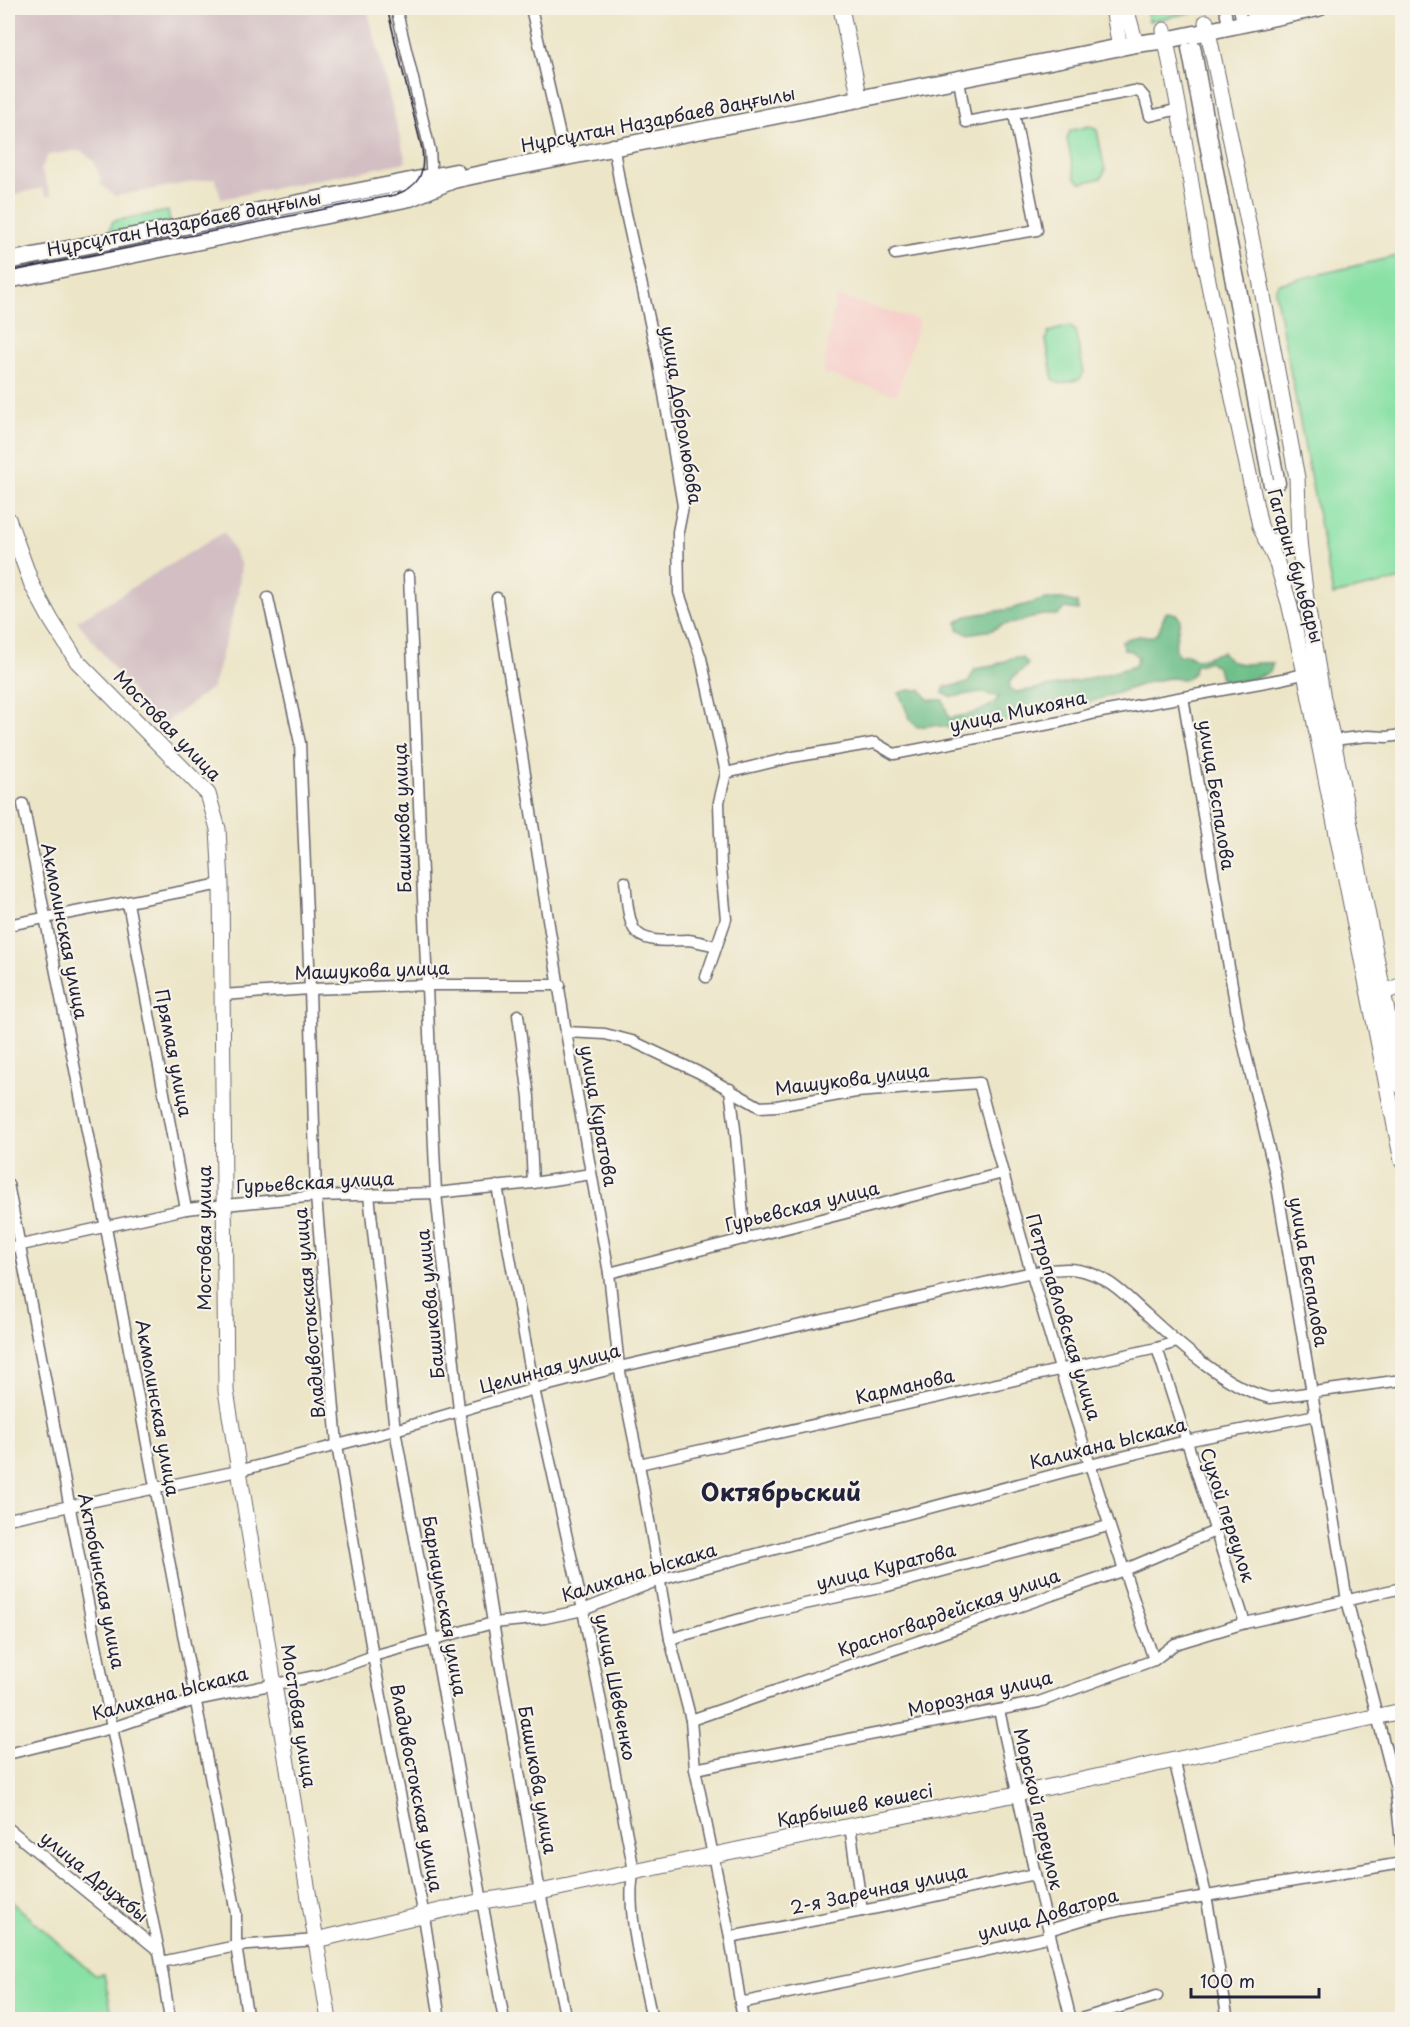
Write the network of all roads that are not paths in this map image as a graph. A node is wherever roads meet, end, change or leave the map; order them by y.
1 (396, 8) edge
2 (531, 8) edge
3 (840, 8) edge
4 (1113, 8) edge
5 (1126, 8) edge
6 (1269, 8) edge
7 (1317, 8) edge
8 (1234, 16) edge
9 (1208, 32) junction
10 (1166, 41) junction
11 (1127, 42) junction
12 (1191, 47) junction
13 (959, 80) junction
14 (859, 96) junction
15 (1179, 109) junction
16 (1014, 114) junction
17 (613, 144) junction
18 (563, 149) junction
19 (432, 182) junction
20 (895, 254) dead end
21 (8, 261) edge
22 (8, 280) edge
23 (1252, 372) junction
24 (8, 519) edge
25 (1266, 541) junction
26 (1299, 542) junction
27 (409, 576) dead end
28 (268, 598) dead end
29 (497, 598) dead end
30 (1312, 672) junction
31 (1183, 698) junction
32 (1402, 735) edge
33 (1333, 740) junction
34 (726, 773) junction
35 (23, 804) dead end
36 (625, 882) dead end
37 (221, 884) junction
38 (128, 903) junction
39 (45, 918) junction
40 (8, 925) edge
41 (716, 946) junction
42 (1379, 972) junction
43 (1402, 976) edge
44 (706, 977) dead end
45 (426, 985) junction
46 (560, 985) junction
47 (1402, 985) edge
48 (310, 989) junction
49 (222, 995) junction
50 (1377, 995) junction
51 (518, 1016) dead end
52 (566, 1032) junction
53 (980, 1083) joint
54 (1402, 1087) edge
55 (730, 1089) junction
56 (1402, 1161) edge
57 (1003, 1173) junction
58 (591, 1174) junction
59 (533, 1183) junction
60 (8, 1184) edge
61 (497, 1186) junction
62 (436, 1193) junction
63 (369, 1195) junction
64 (316, 1197) junction
65 (224, 1205) junction
66 (186, 1209) junction
67 (106, 1228) junction
68 (745, 1239) junction
69 (19, 1246) junction
70 (8, 1248) edge
71 (1032, 1272) junction
72 (609, 1273) junction
73 (1177, 1342) junction
74 (1157, 1348) junction
75 (619, 1367) junction
76 (1061, 1369) junction
77 (1402, 1380) edge
78 (534, 1389) junction
79 (1312, 1392) junction
80 (459, 1410) junction
81 (1316, 1415) junction
82 (395, 1430) junction
83 (1186, 1441) junction
84 (337, 1445) junction
85 (639, 1464) junction
86 (1090, 1465) junction
87 (238, 1471) junction
88 (155, 1489) junction
89 (69, 1506) junction
90 (8, 1519) edge
91 (1108, 1526) junction
92 (1215, 1531) junction
93 (1124, 1570) junction
94 (659, 1581) junction
95 (1402, 1588) edge
96 (1347, 1600) junction
97 (583, 1610) junction
98 (493, 1623) junction
99 (1245, 1623) junction
100 (670, 1639) junction
101 (433, 1640) junction
102 (373, 1656) junction
103 (1154, 1660) junction
104 (273, 1684) junction
105 (195, 1700) junction
106 (999, 1710) junction
107 (1402, 1711) edge
108 (1378, 1716) junction
109 (691, 1720) junction
110 (112, 1728) junction
111 (8, 1754) edge
112 (1174, 1759) junction
113 (695, 1769) junction
114 (1017, 1794) junction
115 (850, 1826) junction
116 (8, 1828) edge
117 (1402, 1852) edge
118 (714, 1855) junction
119 (1402, 1863) edge
120 (634, 1871) junction
121 (1035, 1874) junction
122 (540, 1892) junction
123 (1206, 1895) junction
124 (482, 1901) junction
125 (862, 1911) junction
126 (424, 1916) junction
127 (1049, 1930) junction
128 (730, 1937) junction
129 (316, 1940) junction
130 (236, 1946) junction
131 (160, 1957) junction
132 (1157, 1996) dead end
133 (740, 2003) junction
134 (170, 2019) edge
135 (248, 2019) edge
136 (329, 2019) edge
137 (440, 2019) edge
138 (504, 2019) edge
139 (566, 2019) edge
140 (652, 2019) edge
141 (743, 2019) edge
142 (1071, 2019) edge
143 (1077, 2019) edge
144 (1228, 2019) edge

1 - 19 street
2 - 18 street
3 - 14 main road
4 - 11 main road
5 - 11 main road
6 - 8 main road, Нұрсұлтан Назарбаев даңғылы
7 - 8 main road, Нұрсұлтан Назарбаев даңғылы
8 - 9 main road, Нұрсұлтан Назарбаев даңғылы
9 - 10 main road, Нұрсұлтан Назарбаев даңғылы
9 - 12 street
9 - 26 main road, Гагарин бульвары
10 - 11 main road, Нұрсұлтан Назарбаев даңғылы
10 - 12 street
10 - 15 main road, Гагарин бульвары
11 - 13 main road, Нұрсұлтан Назарбаев даңғылы
11 - 14 main road, Нұрсұлтан Назарбаев даңғылы
12 - 23 street
13 - 14 main road, Нұрсұлтан Назарбаев даңғылы
13 - 16 street
14 - 17 main road, Нұрсұлтан Назарбаев даңғылы
15 - 16 street
15 - 25 main road, Гагарин бульвары
16 - 20 street
17 - 18 main road, Нұрсұлтан Назарбаев даңғылы
17 - 19 main road, Нұрсұлтан Назарбаев даңғылы
17 - 34 street, улица Добролюбова
18 - 19 main road, Нұрсұлтан Назарбаев даңғылы
19 - 21 main road, Нұрсұлтан Назарбаев даңғылы
19 - 22 main road, Нұрсұлтан Назарбаев даңғылы
23 - 23 street
24 - 37 main road, Мостовая улица
25 - 26 main road
25 - 30 main road, Гагарин бульвары
26 - 30 main road, Гагарин бульвары
27 - 45 street, Башикова улица
28 - 48 street, Владивостокская улица
29 - 46 street, улица Куратова
30 - 31 street, улица Микояна
30 - 33 main road, Гагарин бульвары
30 - 50 main road, Гагарин бульвары
31 - 34 street, улица Микояна
31 - 79 street, улица Беспалова
32 - 33 street
33 - 42 main road, Гагарин бульвары
34 - 41 street, улица Добролюбова
35 - 39 street, Акмолинская улица
36 - 41 street
37 - 38 street
37 - 49 main road, Мостовая улица
38 - 39 street
38 - 66 street, Прямая улица
39 - 40 street
39 - 67 street, Акмолинская улица
41 - 44 street, улица Добролюбова
42 - 43 main road
42 - 50 main road, Гагарин бульвары
45 - 46 street, Машукова улица
45 - 48 street, Машукова улица
45 - 62 street, Башикова улица
46 - 52 street, улица Куратова
47 - 50 main road
48 - 49 street, Машукова улица
48 - 64 street, Владивостокская улица
49 - 65 main road, Мостовая улица
50 - 54 main road, Гагарин бульвары
50 - 56 main road, Гагарин бульвары
51 - 59 street
52 - 55 street, Машукова улица
52 - 58 street, улица Куратова
53 - 55 street, Машукова улица
53 - 57 street, Петропавловская улица
55 - 68 street
57 - 68 street, Гурьевская улица
57 - 71 street, Петропавловская улица
58 - 59 street, Гурьевская улица
58 - 72 street, улица Куратова
59 - 61 street, Гурьевская улица
60 - 69 street, Актюбинская улица
61 - 62 street, Гурьевская улица
61 - 78 street, улица Шевченко
62 - 63 street, Гурьевская улица
62 - 80 street, Башикова улица
63 - 64 street, Гурьевская улица
63 - 82 street, Барнаульская улица
64 - 65 street, Гурьевская улица
64 - 84 street, Владивостокская улица
65 - 66 street, Гурьевская улица
65 - 87 main road, Мостовая улица
66 - 67 street, Гурьевская улица
67 - 69 street, Гурьевская улица
67 - 88 street, Акмолинская улица
68 - 72 street, Гурьевская улица
69 - 70 street, Гурьевская улица
69 - 89 street, Актюбинская улица
71 - 73 street, Целинная улица
71 - 75 street, Целинная улица
71 - 76 street, Петропавловская улица
72 - 75 street, улица Куратова
73 - 74 street, Карманова
73 - 79 street, Целинная улица
74 - 76 street, Карманова
74 - 83 street, Сухой переулок
75 - 78 street, Целинная улица
75 - 85 street, улица Куратова
76 - 85 street, Карманова
76 - 86 street, Петропавловская улица
77 - 79 street, Целинная улица
78 - 80 street, Целинная улица
78 - 97 street, улица Шевченко
79 - 81 street, улица Беспалова
80 - 82 street, Целинная улица
80 - 98 street, Башикова улица
81 - 83 street, Калихана Ыскака
81 - 96 street, улица Беспалова
82 - 84 street, Целинная улица
82 - 101 street, Барнаульская улица
83 - 86 street, Калихана Ыскака
83 - 92 street, Сухой переулок
84 - 87 street, Целинная улица
84 - 102 street, Владивостокская улица
85 - 94 street, улица Куратова
86 - 91 street, Петропавловская улица
86 - 94 street, Калихана Ыскака
87 - 88 street, Целинная улица
87 - 104 main road, Мостовая улица
88 - 89 street, Целинная улица
88 - 105 street, Акмолинская улица
89 - 90 street, Целинная улица
89 - 110 street, Актюбинская улица
91 - 93 street, Петропавловская улица
91 - 100 street, улица Куратова
92 - 93 street, Красногвардейская улица
92 - 99 street, Сухой переулок
93 - 103 street, Петропавловская улица
93 - 109 street, Красногвардейская улица
94 - 97 street, Калихана Ыскака
94 - 100 street, улица Куратова
95 - 96 street, Морозная улица
96 - 99 street, Морозная улица
96 - 108 street, улица Беспалова
97 - 98 street, Калихана Ыскака
97 - 120 street, улица Шевченко
98 - 101 street, Калихана Ыскака
98 - 122 street, Башикова улица
99 - 103 street, Морозная улица
100 - 109 street, улица Куратова
101 - 102 street, Калихана Ыскака
101 - 124 street, Барнаульская улица
102 - 104 street, Калихана Ыскака
102 - 126 street, Владивостокская улица
103 - 106 street, Морозная улица
104 - 105 street, Калихана Ыскака
104 - 129 main road, Мостовая улица
105 - 110 street, Калихана Ыскака
105 - 130 street, Акмолинская улица
106 - 113 street, Морозная улица
106 - 114 street, Морской переулок
107 - 108 main road, Қарбышев көшесі
108 - 112 main road, Қарбышев көшесі
108 - 117 street, улица Беспалова
109 - 113 street, улица Куратова
110 - 111 street, Калихана Ыскака
110 - 131 street, Актюбинская улица
112 - 114 main road, Қарбышев көшесі
112 - 123 street
113 - 118 street, улица Куратова
114 - 115 main road, Қарбышев көшесі
114 - 121 street, Морской переулок
115 - 118 main road, Қарбышев көшесі
115 - 125 street
116 - 131 street, улица Дружбы
118 - 120 main road, Қарбышев көшесі
118 - 128 street, улица Куратова
119 - 123 street, улица Доватора
120 - 122 main road, Қарбышев көшесі
120 - 140 street, улица Шевченко
121 - 125 street, 2-я Заречная улица
121 - 127 street, Морской переулок
122 - 124 main road, Қарбышев көшесі
122 - 139 street, Башикова улица
123 - 127 street, улица Доватора
123 - 144 street
124 - 126 main road, Қарбышев көшесі
124 - 138 street, Барнаульская улица
125 - 128 street, 2-я Заречная улица
126 - 129 main road, Қарбышев көшесі
126 - 137 street, Владивостокская улица
127 - 133 street, улица Доватора
127 - 142 street, Морской переулок
128 - 133 street, улица Куратова
129 - 130 street
129 - 136 main road, Мостовая улица
130 - 131 street
130 - 135 street, Акмолинская улица
131 - 134 street, Актюбинская улица
132 - 143 street
133 - 141 street, улица Куратова

